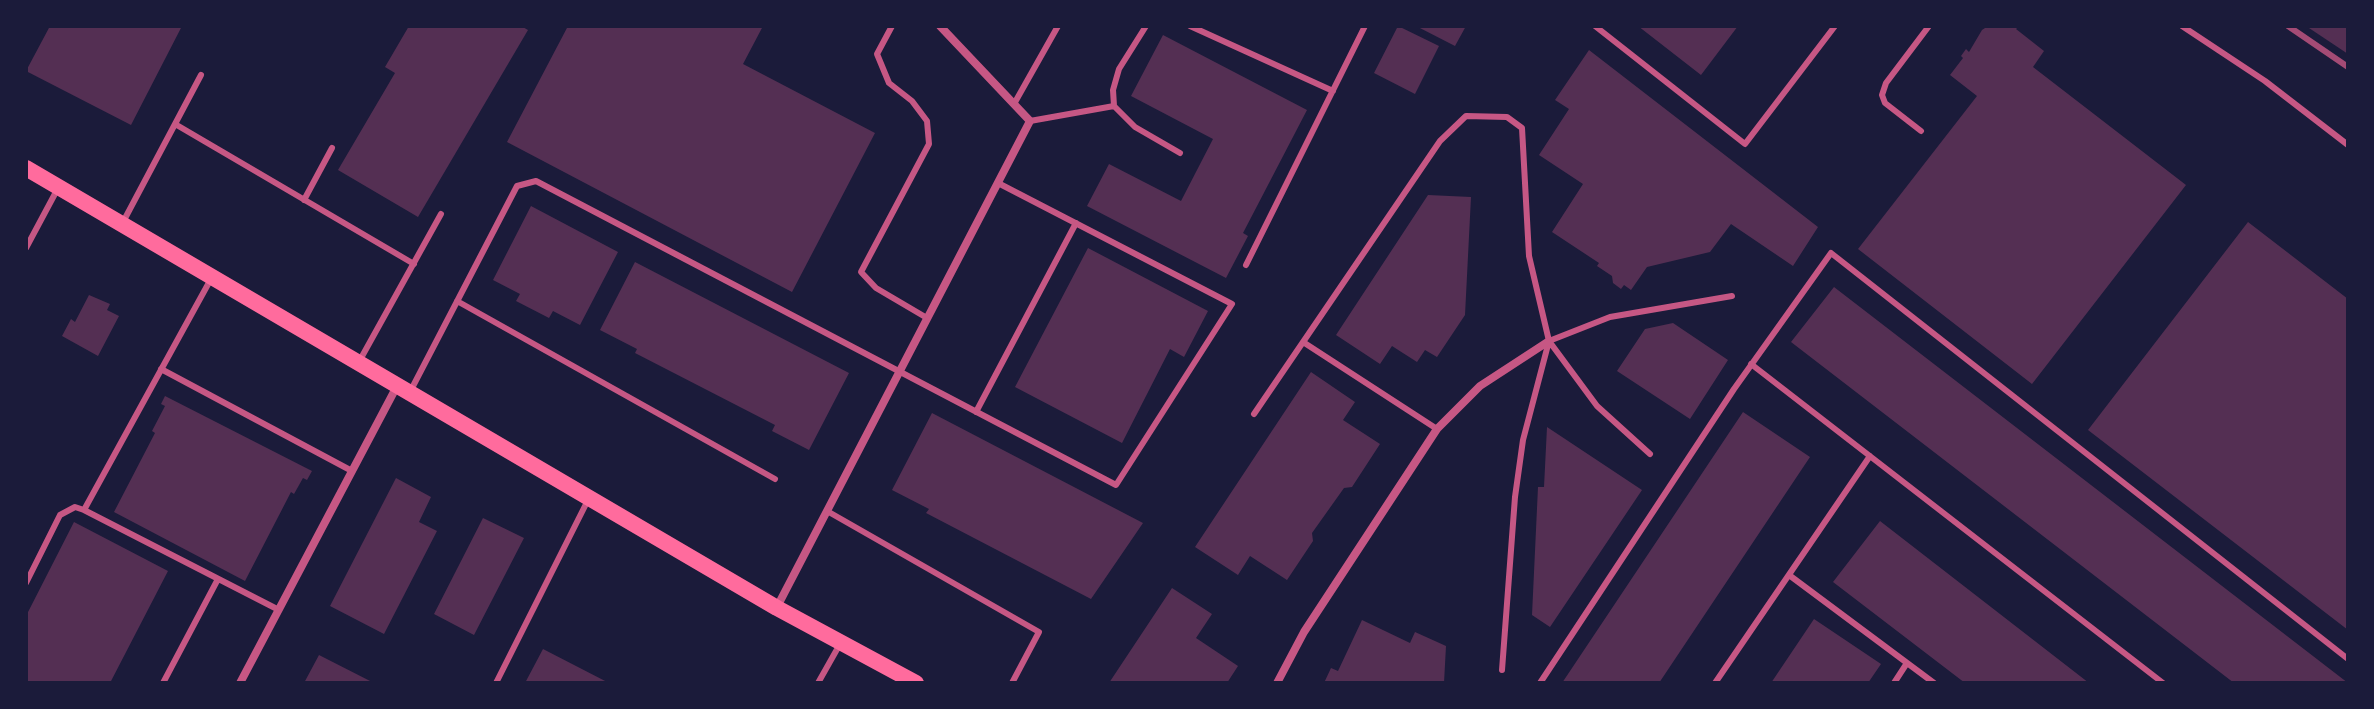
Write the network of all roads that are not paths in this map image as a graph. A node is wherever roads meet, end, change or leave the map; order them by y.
1 (892, 26) edge
2 (940, 26) edge
3 (1058, 26) edge
4 (1146, 26) edge
5 (1190, 26) edge
6 (1365, 26) edge
7 (1595, 26) edge
8 (1835, 26) edge
9 (1929, 26) edge
10 (2182, 26) edge
11 (201, 75) dead end
12 (1333, 91) junction
13 (1014, 104) junction
14 (1114, 106) junction
15 (1030, 121) junction
16 (175, 124) junction
17 (1921, 131) dead end
18 (2348, 145) edge
19 (332, 148) dead end
20 (1180, 153) dead end
21 (26, 168) edge
22 (998, 183) junction
23 (59, 187) junction
24 (304, 200) junction
25 (441, 214) dead end
26 (1076, 223) junction
27 (122, 224) junction
28 (26, 248) edge
29 (414, 264) junction
30 (1246, 265) dead end
31 (212, 277) junction
32 (1732, 296) dead end
33 (457, 301) junction
34 (927, 318) junction
35 (1549, 341) junction
36 (1303, 342) junction
37 (359, 363) junction
38 (1751, 364) junction
39 (161, 369) junction
40 (900, 371) junction
41 (403, 390) junction
42 (976, 412) junction
43 (1254, 414) dead end
44 (1437, 429) junction
45 (1650, 454) dead end
46 (1870, 456) junction
47 (352, 471) junction
48 (775, 479) dead end
49 (589, 498) junction
50 (84, 510) junction
51 (827, 511) junction
52 (1789, 575) junction
53 (218, 579) junction
54 (26, 583) edge
55 (777, 608) junction
56 (279, 610) junction
57 (841, 642) junction
58 (2348, 659) edge
59 (1907, 663) junction
60 (1502, 670) dead end
61 (163, 683) edge
62 (240, 683) edge
63 (496, 683) edge
64 (818, 683) edge
65 (916, 683) edge
66 (1012, 683) edge
67 (1277, 683) edge
68 (1540, 683) edge
69 (1715, 683) edge
70 (1894, 683) edge
71 (1934, 683) edge
72 (2163, 683) edge

1 - 34 lane
2 - 13 street
3 - 13 lane
4 - 14 lane
5 - 12 lane
6 - 12 lane
7 - 8 lane
9 - 17 lane
10 - 18 lane
11 - 16 lane
12 - 30 lane
13 - 15 street
14 - 15 lane
14 - 20 lane
15 - 22 street
16 - 24 lane
16 - 27 lane
19 - 24 lane
21 - 23 main road
22 - 26 lane
22 - 34 street
23 - 27 main road
23 - 28 lane
24 - 29 lane
25 - 29 lane
26 - 42 lane
26 - 42 lane
27 - 31 main road
29 - 37 lane
31 - 37 main road
31 - 39 lane
32 - 35 lane
33 - 40 lane
33 - 41 lane
33 - 48 lane
34 - 40 street
35 - 36 lane
35 - 44 street
35 - 45 lane
35 - 60 lane
36 - 43 lane
36 - 44 lane
37 - 41 main road
38 - 46 lane
38 - 58 lane
38 - 68 lane
39 - 47 lane
39 - 50 lane
40 - 42 lane
40 - 51 street
41 - 47 street
41 - 49 main road
44 - 67 street
46 - 52 lane
46 - 72 lane
47 - 56 street
49 - 55 main road
49 - 63 lane
50 - 53 lane
50 - 54 lane
51 - 55 street
51 - 66 lane
52 - 59 lane
52 - 69 lane
53 - 56 lane
53 - 61 lane
55 - 57 main road
56 - 62 street
57 - 64 lane
57 - 65 main road
59 - 70 lane
59 - 71 lane

